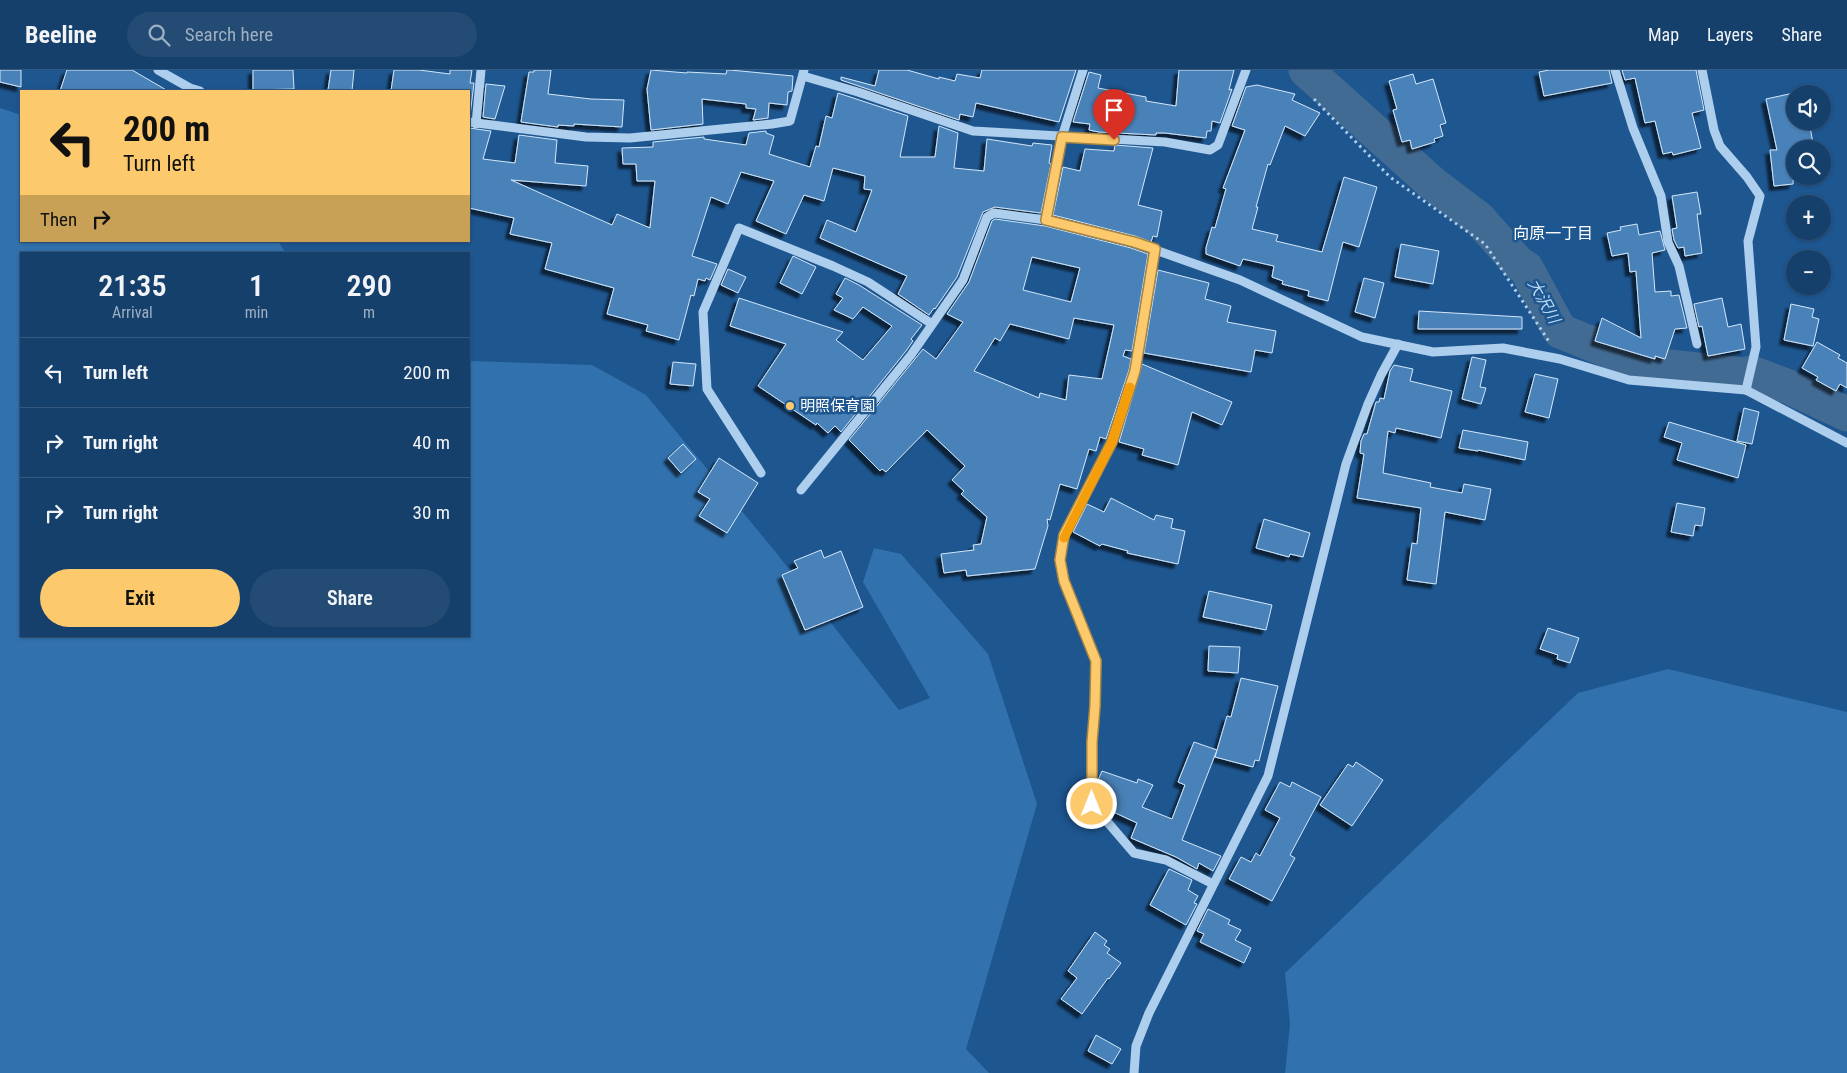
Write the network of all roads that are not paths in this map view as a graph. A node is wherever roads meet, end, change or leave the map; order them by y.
1 (158, 70) edge
2 (481, 70) edge
3 (1084, 70) edge
4 (1246, 70) edge
5 (1615, 70) edge
6 (1702, 70) edge
7 (804, 73) edge
8 (197, 90) edge
9 (472, 123) edge
10 (1062, 137) junction
11 (1046, 220) junction
12 (1155, 249) junction
13 (932, 324) junction
14 (1398, 344) junction
15 (1698, 344) dead end
16 (1746, 390) junction
17 (1847, 443) edge
18 (761, 473) dead end
19 (801, 490) dead end
20 (1213, 884) junction
21 (1134, 1073) edge

1 - 8 street
2 - 9 street
3 - 10 street
4 - 10 street
5 - 15 street
6 - 16 street
7 - 9 street
7 - 10 street
10 - 11 street
11 - 12 street
11 - 13 street
12 - 14 street
12 - 20 street
13 - 18 street
13 - 19 street
14 - 16 street
14 - 20 street
16 - 17 street
20 - 21 street

